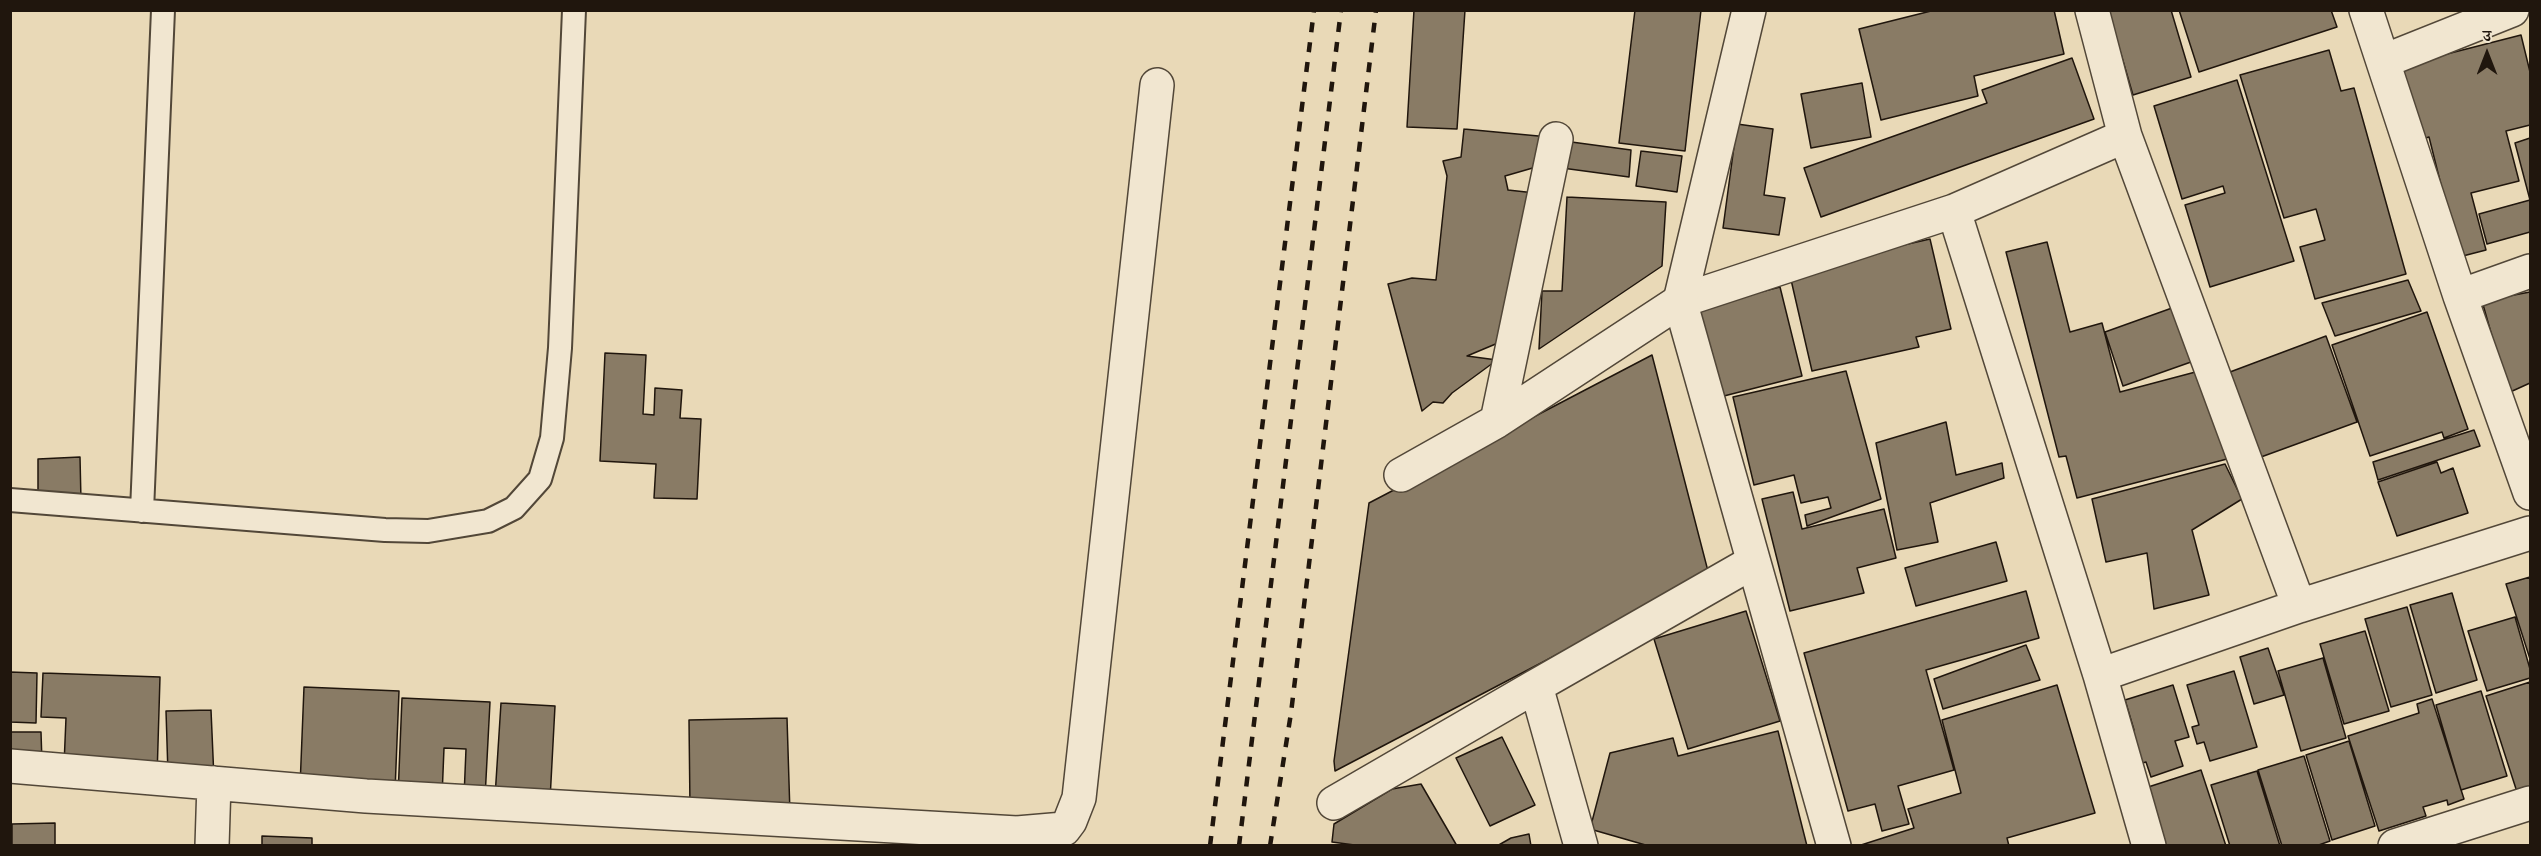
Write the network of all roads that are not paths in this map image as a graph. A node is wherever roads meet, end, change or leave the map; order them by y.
1 (163, 10) edge
2 (574, 10) edge
3 (1749, 10) edge
4 (2092, 10) edge
5 (2366, 10) edge
6 (2512, 10) edge
7 (2384, 61) junction
8 (1156, 85) dead end
9 (2125, 136) junction
10 (1556, 139) dead end
11 (1954, 211) junction
12 (2530, 271) edge
13 (2460, 296) junction
14 (1680, 301) junction
15 (1497, 421) junction
16 (1401, 475) dead end
17 (2530, 493) edge
18 (10, 500) edge
19 (142, 510) junction
20 (2530, 533) edge
21 (1753, 562) junction
22 (2299, 606) junction
23 (2100, 675) junction
24 (1536, 686) junction
25 (10, 766) edge
26 (214, 783) junction
27 (1334, 802) dead end
28 (2530, 803) edge
29 (923, 837) edge
30 (2397, 845) edge
31 (212, 846) edge
32 (1581, 846) edge
33 (1834, 846) edge
34 (2149, 846) edge

1 - 19 lane
2 - 19 lane
3 - 14 street
4 - 9 street
5 - 7 street
6 - 7 street
7 - 13 street
8 - 29 street
9 - 11 street
9 - 22 street
10 - 15 street
11 - 14 street
11 - 23 street
12 - 13 street
13 - 17 street
14 - 15 street
14 - 21 street
15 - 16 street
18 - 19 lane
20 - 22 street
21 - 24 street
21 - 33 street
22 - 23 street
23 - 34 street
24 - 27 street
24 - 32 street
25 - 26 street
26 - 29 street
26 - 31 street
28 - 30 street

